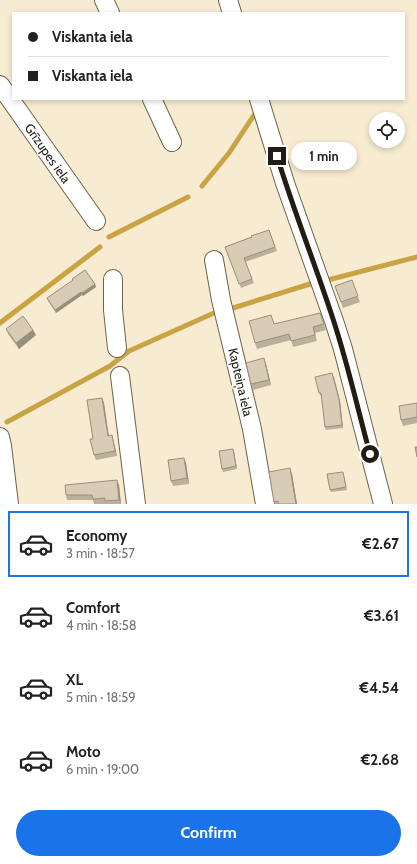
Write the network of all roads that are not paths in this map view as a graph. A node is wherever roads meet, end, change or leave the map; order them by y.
1 (104, 0) edge
2 (228, 0) edge
3 (110, 12) edge
4 (232, 12) edge
5 (0, 85) edge
6 (152, 100) edge
7 (259, 100) edge
8 (172, 142) dead end
9 (96, 221) dead end
10 (214, 260) dead end
11 (112, 279) dead end
12 (117, 348) dead end
13 (120, 376) dead end
14 (0, 437) edge
15 (9, 504) edge
16 (136, 504) edge
17 (265, 504) edge
18 (383, 504) edge

1 - 3 street
2 - 4 street
5 - 9 street, Grīzupes iela
6 - 8 street
7 - 18 street
10 - 17 street, Kapteiņa iela
11 - 12 street
13 - 16 street
14 - 15 street

